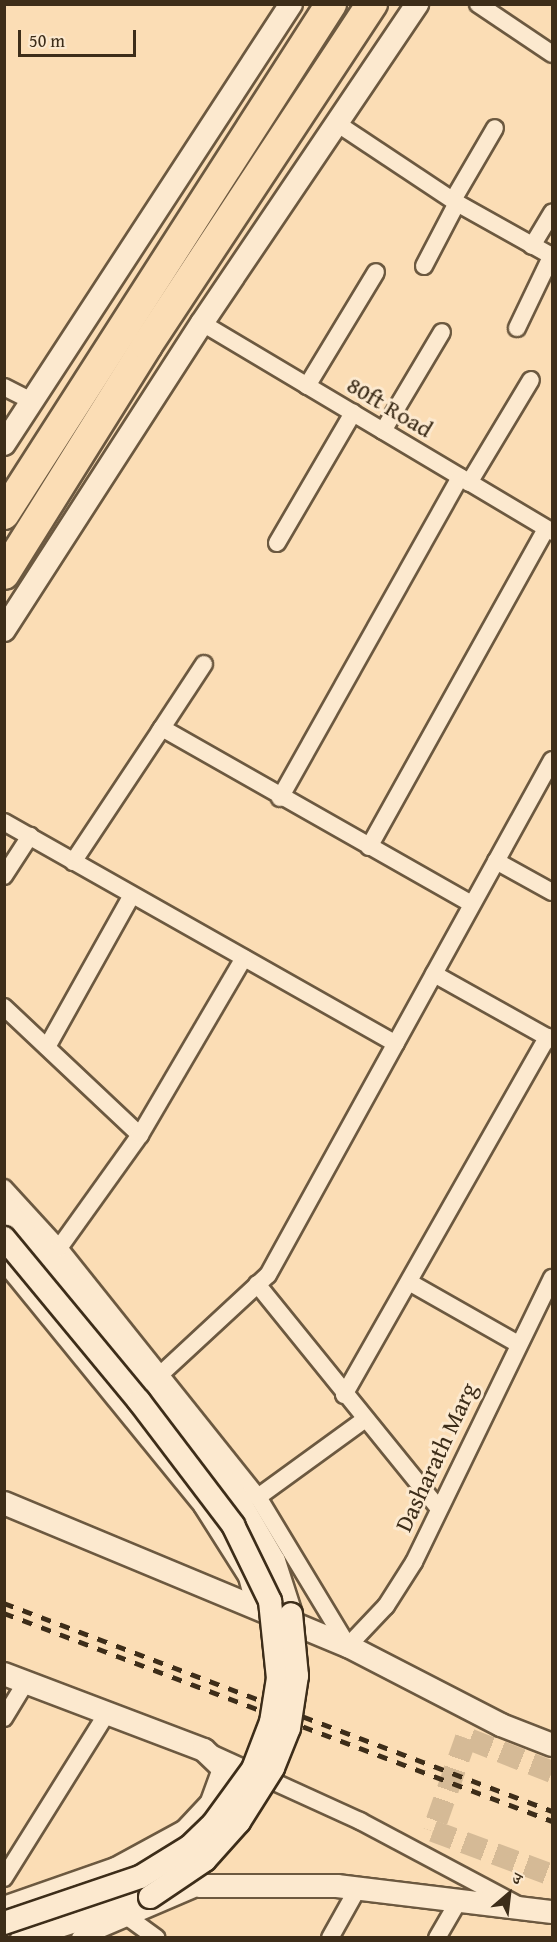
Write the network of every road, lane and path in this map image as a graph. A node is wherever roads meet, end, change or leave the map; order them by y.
1 (330, 4) edge
2 (372, 4) edge
3 (417, 4) edge
4 (478, 4) edge
5 (285, 6) edge
6 (552, 54) edge
7 (338, 124) junction
8 (495, 128) dead end
9 (455, 201) junction
10 (552, 213) edge
11 (532, 246) junction
12 (552, 255) edge
13 (424, 266) dead end
14 (376, 272) dead end
15 (202, 323) junction
16 (517, 328) dead end
17 (442, 332) dead end
18 (531, 380) dead end
19 (307, 386) junction
20 (4, 387) edge
21 (33, 402) junction
22 (352, 413) junction
23 (383, 432) junction
24 (4, 444) edge
25 (464, 480) junction
26 (4, 514) edge
27 (549, 531) edge
28 (277, 543) dead end
29 (4, 574) edge
30 (4, 630) edge
31 (204, 664) dead end
32 (160, 731) junction
33 (552, 760) edge
34 (280, 798) junction
35 (4, 822) edge
36 (30, 837) junction
37 (369, 847) junction
38 (496, 861) junction
39 (73, 862) junction
40 (4, 876) edge
41 (552, 892) edge
42 (132, 895) junction
43 (472, 904) junction
44 (244, 958) junction
45 (434, 974) junction
46 (4, 1007) edge
47 (550, 1039) edge
48 (396, 1044) junction
49 (47, 1047) junction
50 (141, 1135) junction
51 (4, 1188) edge
52 (4, 1208) edge
53 (4, 1238) edge
54 (59, 1248) junction
55 (4, 1263) edge
56 (552, 1278) edge
57 (409, 1282) junction
58 (257, 1284) junction
59 (518, 1344) junction
60 (162, 1373) junction
61 (344, 1395) junction
62 (364, 1420) junction
63 (258, 1497) junction
64 (4, 1503) edge
65 (437, 1506) junction
66 (254, 1604) junction
67 (348, 1646) junction
68 (4, 1674) edge
69 (26, 1682) junction
70 (107, 1713) junction
71 (4, 1718) edge
72 (552, 1745) edge
73 (204, 1750) junction
74 (134, 1859) junction
75 (4, 1878) edge
76 (201, 1886) junction
77 (358, 1888) junction
78 (459, 1900) junction
79 (4, 1908) edge
80 (525, 1908) junction
81 (552, 1912) edge
82 (129, 1918) junction
83 (4, 1923) edge
84 (80, 1937) edge
85 (22, 1938) edge
86 (157, 1938) edge
87 (330, 1938) edge
88 (437, 1938) edge

1 - 26 highway
2 - 29 highway
3 - 7 street
4 - 6 street
5 - 21 street
7 - 9 street
7 - 15 street
8 - 9 street
9 - 11 street
9 - 13 street
10 - 11 street
11 - 12 street
12 - 16 street
14 - 19 street
15 - 19 street, 80ft Road
15 - 30 street
17 - 23 street
18 - 25 street
19 - 22 street, 80ft Road
20 - 21 street
21 - 24 street
22 - 23 street, 80ft Road
22 - 28 street
23 - 25 street, 80ft Road
25 - 27 street, 80ft Road
25 - 34 street
27 - 37 street
31 - 32 street
32 - 34 street
32 - 39 street
33 - 38 street
34 - 37 street
35 - 36 street
36 - 39 street
36 - 40 street
37 - 43 street
38 - 41 street
38 - 43 street
39 - 42 street
42 - 44 street
42 - 49 street
43 - 45 street
44 - 48 street
44 - 50 street
45 - 47 street
45 - 48 street
46 - 49 street
47 - 57 street
48 - 58 street
49 - 50 street
50 - 54 street
51 - 54 street
52 - 85 street, bridge
53 - 83 street, bridge
54 - 60 street
55 - 66 street
56 - 59 street, Dasharath Marg
57 - 59 street
57 - 61 street
58 - 60 street
58 - 61 street
59 - 65 street, Dasharath Marg
60 - 63 street
61 - 62 street
62 - 63 street
62 - 65 street
63 - 67 street
64 - 66 street
65 - 67 street, Dasharath Marg
66 - 67 street
67 - 72 street
68 - 69 street
69 - 70 street
69 - 71 street
70 - 73 street
70 - 75 street
73 - 74 street
73 - 80 street
74 - 76 street
74 - 79 street
76 - 77 street
76 - 82 street
77 - 78 street
77 - 87 street
78 - 80 street
78 - 88 street
80 - 81 street
82 - 84 street
82 - 86 street

